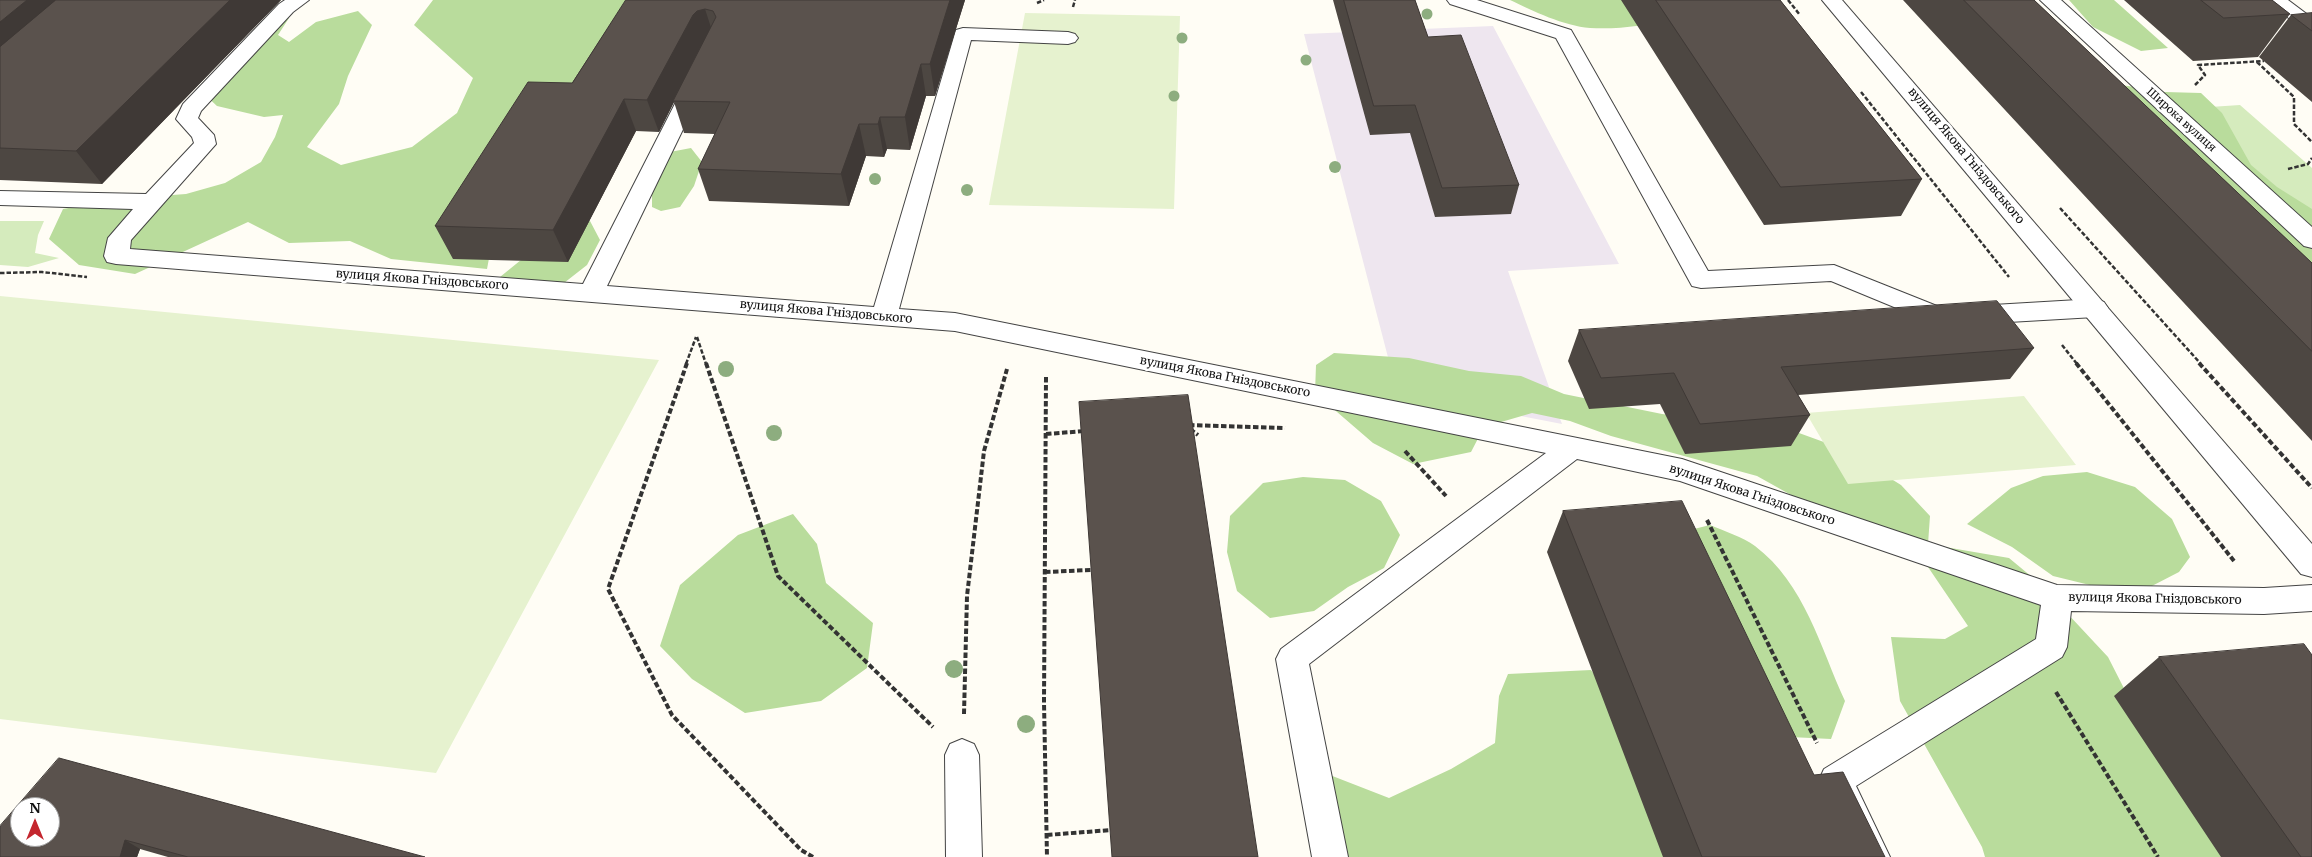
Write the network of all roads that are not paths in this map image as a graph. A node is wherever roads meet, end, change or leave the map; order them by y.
1 (299, 0) edge
2 (1457, 0) edge
3 (1832, 0) edge
4 (2050, 0) edge
5 (2276, 0) edge
6 (2312, 27) edge
7 (1068, 38) dead end
8 (705, 66) edge
9 (0, 198) edge
10 (153, 202) junction
11 (2312, 240) edge
12 (591, 293) junction
13 (2095, 308) junction
14 (884, 317) junction
15 (1574, 447) junction
16 (2312, 565) edge
17 (2057, 598) junction
18 (2312, 598) edge
19 (962, 755) road end
20 (964, 857) edge
21 (1330, 857) edge
22 (1872, 857) edge

1 - 10 street
2 - 13 street
3 - 13 street, вулиця Якова Гніздовського
4 - 11 street, Широка вулиця
5 - 6 street
7 - 14 street
8 - 12 street
9 - 10 street
10 - 12 street, вулиця Якова Гніздовського
12 - 14 street, вулиця Якова Гніздовського
13 - 16 street, вулиця Якова Гніздовського
14 - 15 street, вулиця Якова Гніздовського
15 - 17 street, вулиця Якова Гніздовського
15 - 21 street
17 - 18 street, вулиця Якова Гніздовського
17 - 22 street
19 - 20 street

